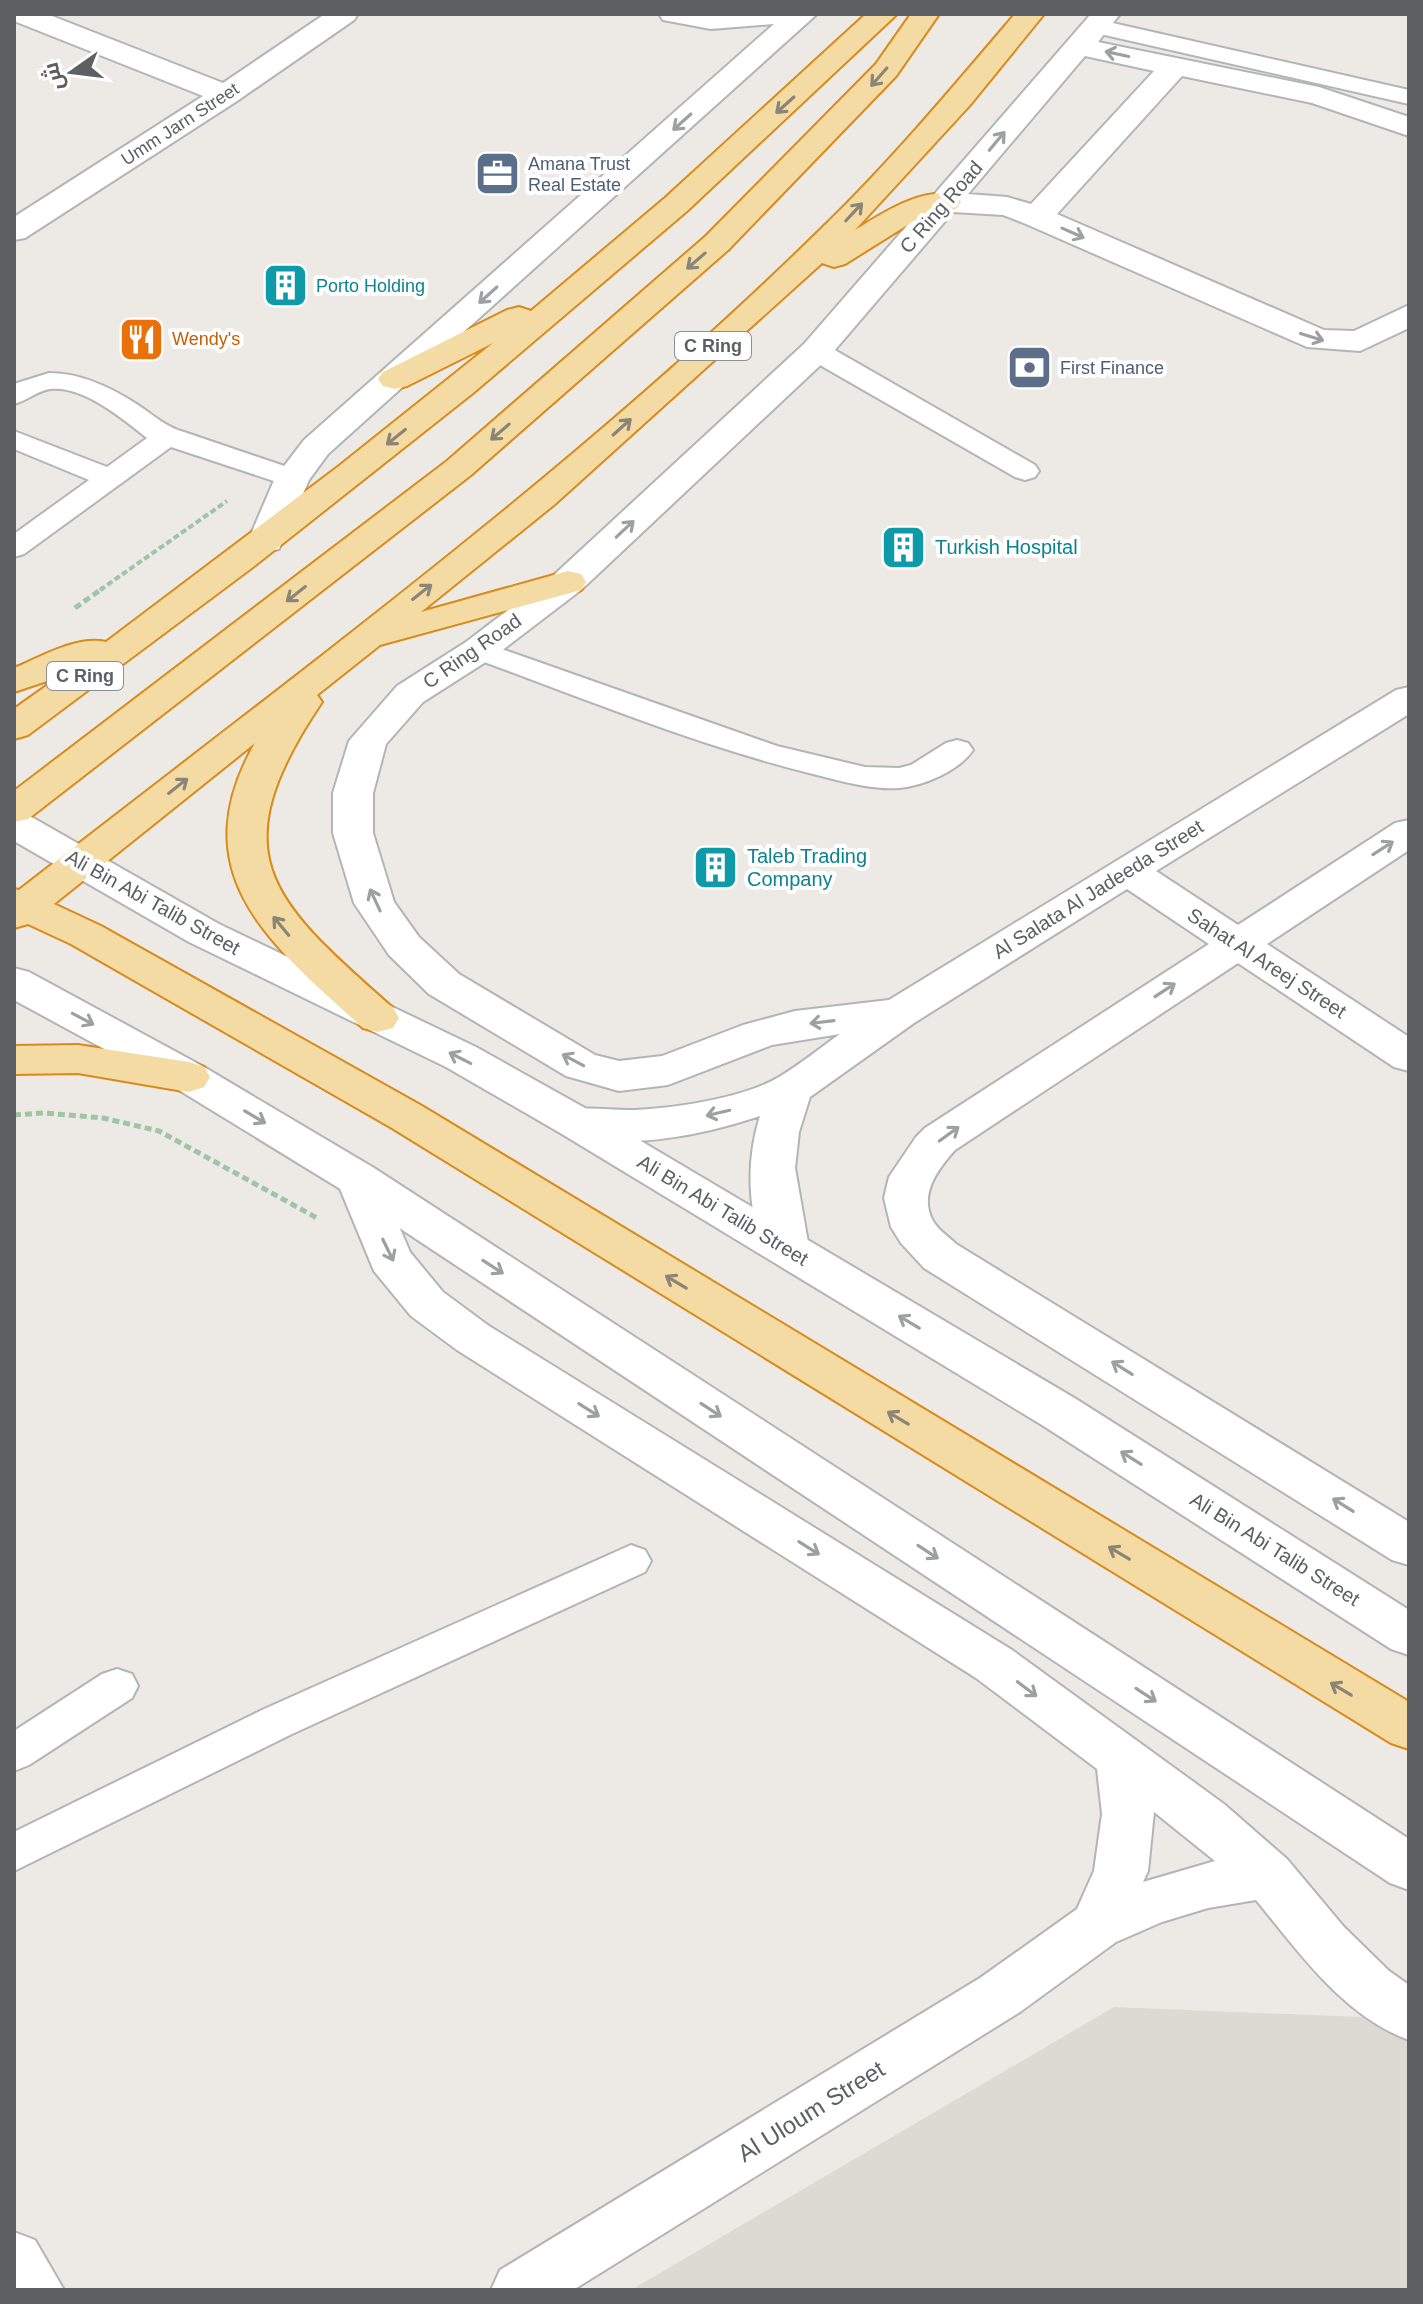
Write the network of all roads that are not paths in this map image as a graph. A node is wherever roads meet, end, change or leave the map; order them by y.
1 (21, 14) edge
2 (344, 14) edge
3 (673, 14) edge
4 (801, 14) edge
5 (883, 14) edge
6 (925, 14) edge
7 (1030, 14) edge
8 (711, 20) junction
9 (1093, 28) edge
10 (755, 57) junction
11 (1175, 66) junction
12 (226, 95) junction
13 (1409, 97) edge
14 (1409, 127) edge
15 (14, 190) edge
16 (945, 202) junction
17 (55, 206) junction
18 (1037, 217) junction
19 (14, 231) edge
20 (586, 285) junction
21 (767, 298) junction
22 (1409, 315) edge
23 (816, 351) junction
24 (395, 379) junction
25 (14, 396) edge
26 (14, 439) edge
27 (164, 439) junction
28 (1025, 471) dead end
29 (281, 475) junction
30 (108, 478) junction
31 (266, 541) junction
32 (14, 548) edge
33 (568, 582) junction
34 (155, 625) junction
35 (361, 640) junction
36 (479, 650) junction
37 (325, 669) junction
38 (14, 681) edge
39 (1409, 698) edge
40 (14, 727) edge
41 (957, 750) dead end
42 (14, 810) edge
43 (14, 824) edge
44 (1409, 832) edge
45 (81, 863) junction
46 (1126, 870) junction
47 (17, 900) edge
48 (1237, 943) junction
49 (14, 982) edge
50 (899, 1013) junction
51 (378, 1018) junction
52 (1409, 1057) edge
53 (14, 1060) edge
54 (189, 1077) junction
55 (792, 1089) junction
56 (577, 1123) junction
57 (358, 1179) junction
58 (786, 1248) junction
59 (1409, 1546) edge
60 (631, 1561) dead end
61 (1409, 1635) edge
62 (117, 1686) dead end
63 (1409, 1728) edge
64 (14, 1753) edge
65 (1122, 1759) junction
66 (14, 1853) edge
67 (1409, 1867) edge
68 (1268, 1875) junction
69 (1097, 1925) junction
70 (1409, 2016) edge
71 (14, 2259) edge
72 (34, 2290) edge
73 (521, 2290) edge

1 - 12 street
2 - 12 street, Umm Jarn Street
3 - 8 street
4 - 8 street
4 - 10 street
5 -> 20 highway, C Ring
6 -> 42 highway
21 -> 7 highway, C Ring
8 - 10 street
11 -> 9 street
9 - 13 lane
16 -> 9 street, C Ring Road
10 -> 24 street
11 - 14 street
11 - 18 street
12 - 17 street, Umm Jarn Street
15 - 17 street
16 - 18 street
16 - 21 highway
16 - 23 street, C Ring Road
17 - 19 street, Umm Jarn Street
18 -> 22 street
20 - 24 highway
20 -> 31 highway, C Ring
35 -> 21 highway, C Ring
23 - 28 lane
33 -> 23 street, C Ring Road
24 - 29 street
25 - 27 lane
26 - 30 lane
27 - 29 lane
27 - 30 lane
29 - 31 street
30 - 32 lane
31 - 34 highway, C Ring
33 - 35 highway
33 - 36 street, C Ring Road
34 - 38 highway
34 - 40 highway, C Ring
35 - 37 highway, C Ring
36 - 41 lane
50 -> 36 street, C Ring Road
45 -> 37 highway, C Ring
51 -> 37 highway
39 - 46 street, Al Salata Al Jadeeda Street
43 - 45 street, Ali Bin Abi Talib Street
48 -> 44 street
45 - 47 highway, C Ring
45 - 51 street, Ali Bin Abi Talib Street
46 - 48 street, Sahat Al Areej Street
46 - 50 street, Al Salata Al Jadeeda Street
63 -> 47 highway
48 - 52 street, Sahat Al Areej Street
59 -> 48 street
49 -> 54 street
50 - 55 street, Al Salata Al Jadeeda Street
56 -> 51 street, Ali Bin Abi Talib Street
53 - 54 highway
54 -> 57 street
55 -> 56 street, Al Salata Al Jadeeda Street
55 - 58 street
56 - 58 street, Ali Bin Abi Talib Street
57 -> 65 street
57 -> 67 street
61 -> 58 street, Ali Bin Abi Talib Street
60 - 66 lane
62 - 64 lane
65 - 68 street
65 - 69 street, Al Uloum Street
68 - 69 street, Al Uloum Street
68 - 70 street
69 - 73 street, Al Uloum Street
71 - 72 street

